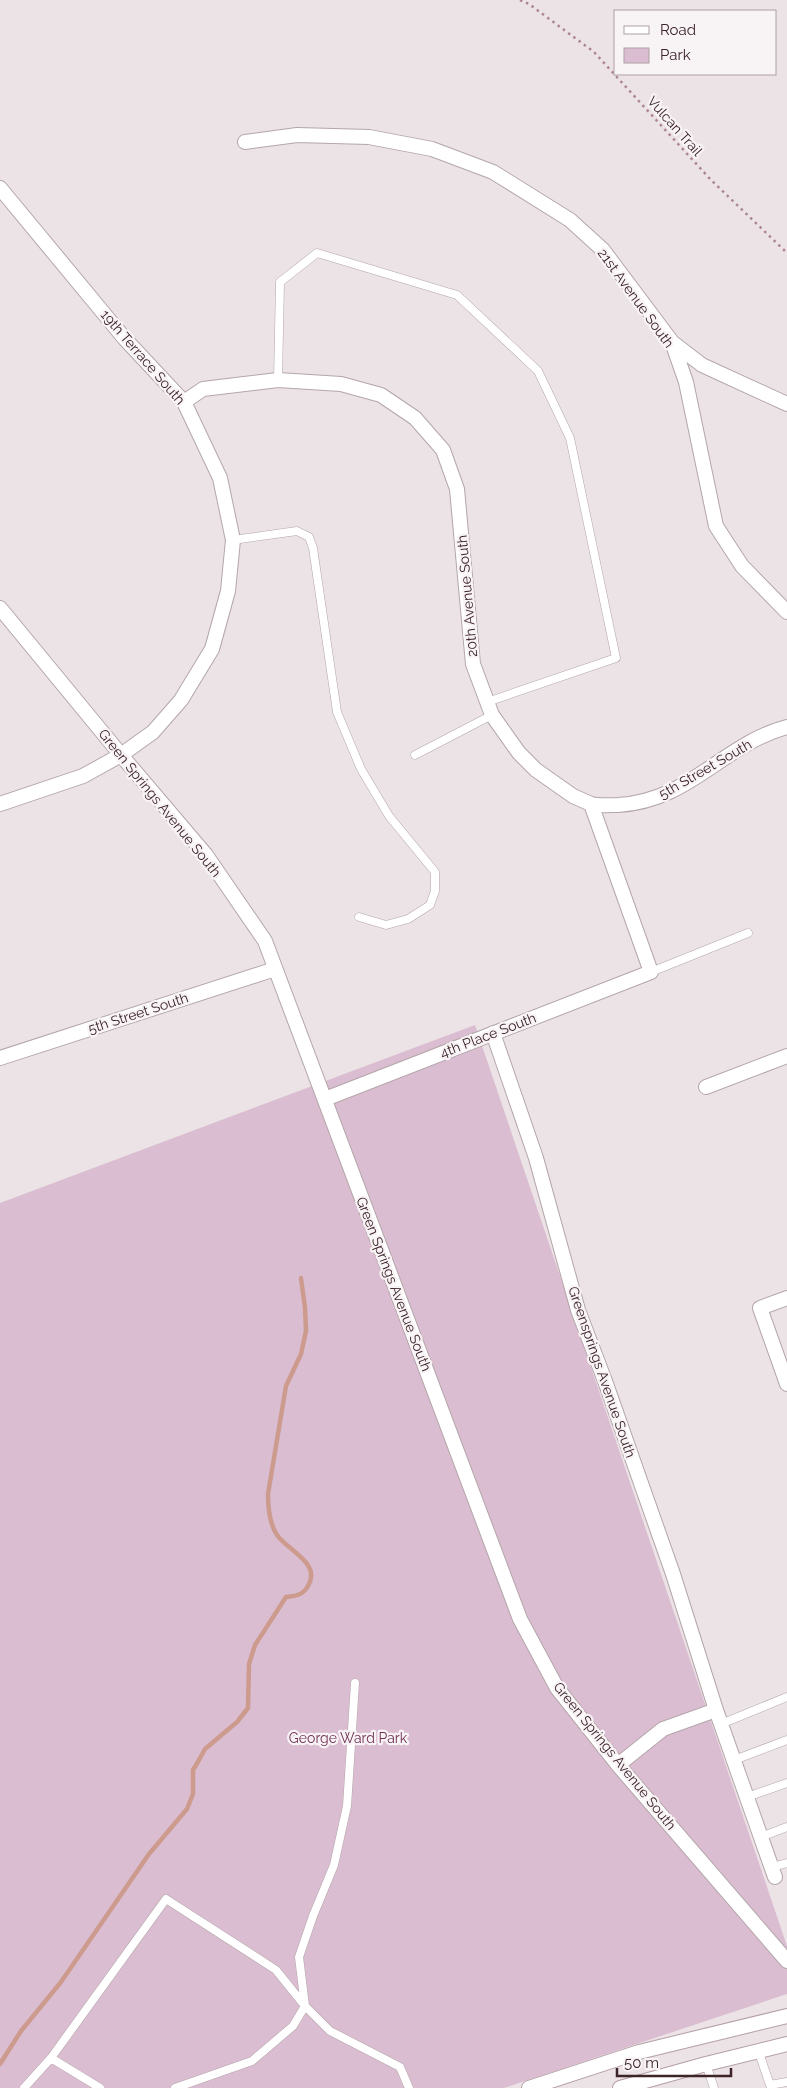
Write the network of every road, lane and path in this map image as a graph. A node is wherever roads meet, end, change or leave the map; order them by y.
1 (520, 0) edge
2 (614, 74) edge
3 (615, 75) edge
4 (245, 142) dead end
5 (0, 188) edge
6 (787, 253) edge
7 (672, 342) junction
8 (278, 380) junction
9 (184, 402) junction
10 (787, 404) edge
11 (233, 540) junction
12 (0, 608) edge
13 (787, 612) edge
14 (490, 709) junction
15 (787, 726) edge
16 (121, 755) junction
17 (415, 755) dead end
18 (0, 804) edge
19 (591, 804) junction
20 (359, 917) dead end
21 (748, 933) dead end
22 (276, 969) junction
23 (651, 972) junction
24 (493, 1033) junction
25 (787, 1056) edge
26 (0, 1058) edge
27 (706, 1087) dead end
28 (325, 1098) junction
29 (787, 1298) edge
30 (787, 1384) edge
31 (355, 1683) dead end
32 (787, 1696) edge
33 (716, 1710) junction
34 (721, 1724) junction
35 (787, 1740) edge
36 (734, 1760) junction
37 (618, 1765) junction
38 (787, 1783) edge
39 (747, 1797) junction
40 (787, 1827) edge
41 (762, 1837) junction
42 (787, 1863) edge
43 (774, 1872) joint
44 (787, 1961) edge
45 (305, 2006) junction
46 (787, 2016) edge
47 (787, 2044) edge
48 (758, 2050) junction
49 (51, 2058) junction
50 (706, 2064) junction
51 (787, 2082) edge
52 (766, 2087) edge
53 (24, 2088) edge
54 (100, 2088) edge
55 (175, 2088) edge
56 (409, 2088) edge
57 (529, 2088) edge
58 (620, 2088) edge
59 (714, 2088) edge

1 - 2 path, Vulcan Trail
3 - 6 path, Vulcan Trail
4 - 7 street, 21st Avenue South
5 - 9 street, 19th Terrace South
7 - 10 street
7 - 13 street, 21st Avenue South
8 - 9 street, 20th Avenue South
8 - 14 street, 20th Avenue South
8 - 14 lane
9 - 11 street, 19th Terrace South
11 - 16 street, 19th Terrace South
11 - 20 lane
12 - 16 street, Green Springs Avenue South
14 - 17 lane
14 - 19 street, 20th Avenue South
15 - 19 street, 5th Street South
16 - 18 street, 19th Terrace South
16 - 22 street, Green Springs Avenue South
19 - 23 street
21 - 23 lane
22 - 26 street, 5th Street South
22 - 28 street, Green Springs Avenue South
23 - 24 street, 4th Place South
24 - 28 street, 4th Place South
24 - 33 street, Greensprings Avenue South
25 - 27 street
28 - 37 street, Green Springs Avenue South
29 - 30 street
31 - 45 lane
32 - 34 lane
33 - 34 street, Greensprings Avenue South
33 - 37 street
34 - 36 street, Greensprings Avenue South
35 - 36 lane
36 - 39 street, Greensprings Avenue South
37 - 44 street, Green Springs Avenue South
38 - 39 lane
39 - 41 street, Greensprings Avenue South
40 - 41 lane
41 - 43 street, Greensprings Avenue South
42 - 43 lane
45 - 49 lane
45 - 55 lane
45 - 56 lane
46 - 57 street
47 - 48 street
48 - 50 street
48 - 52 lane
49 - 53 lane
49 - 54 lane
50 - 58 street
50 - 59 lane
51 - 52 lane

